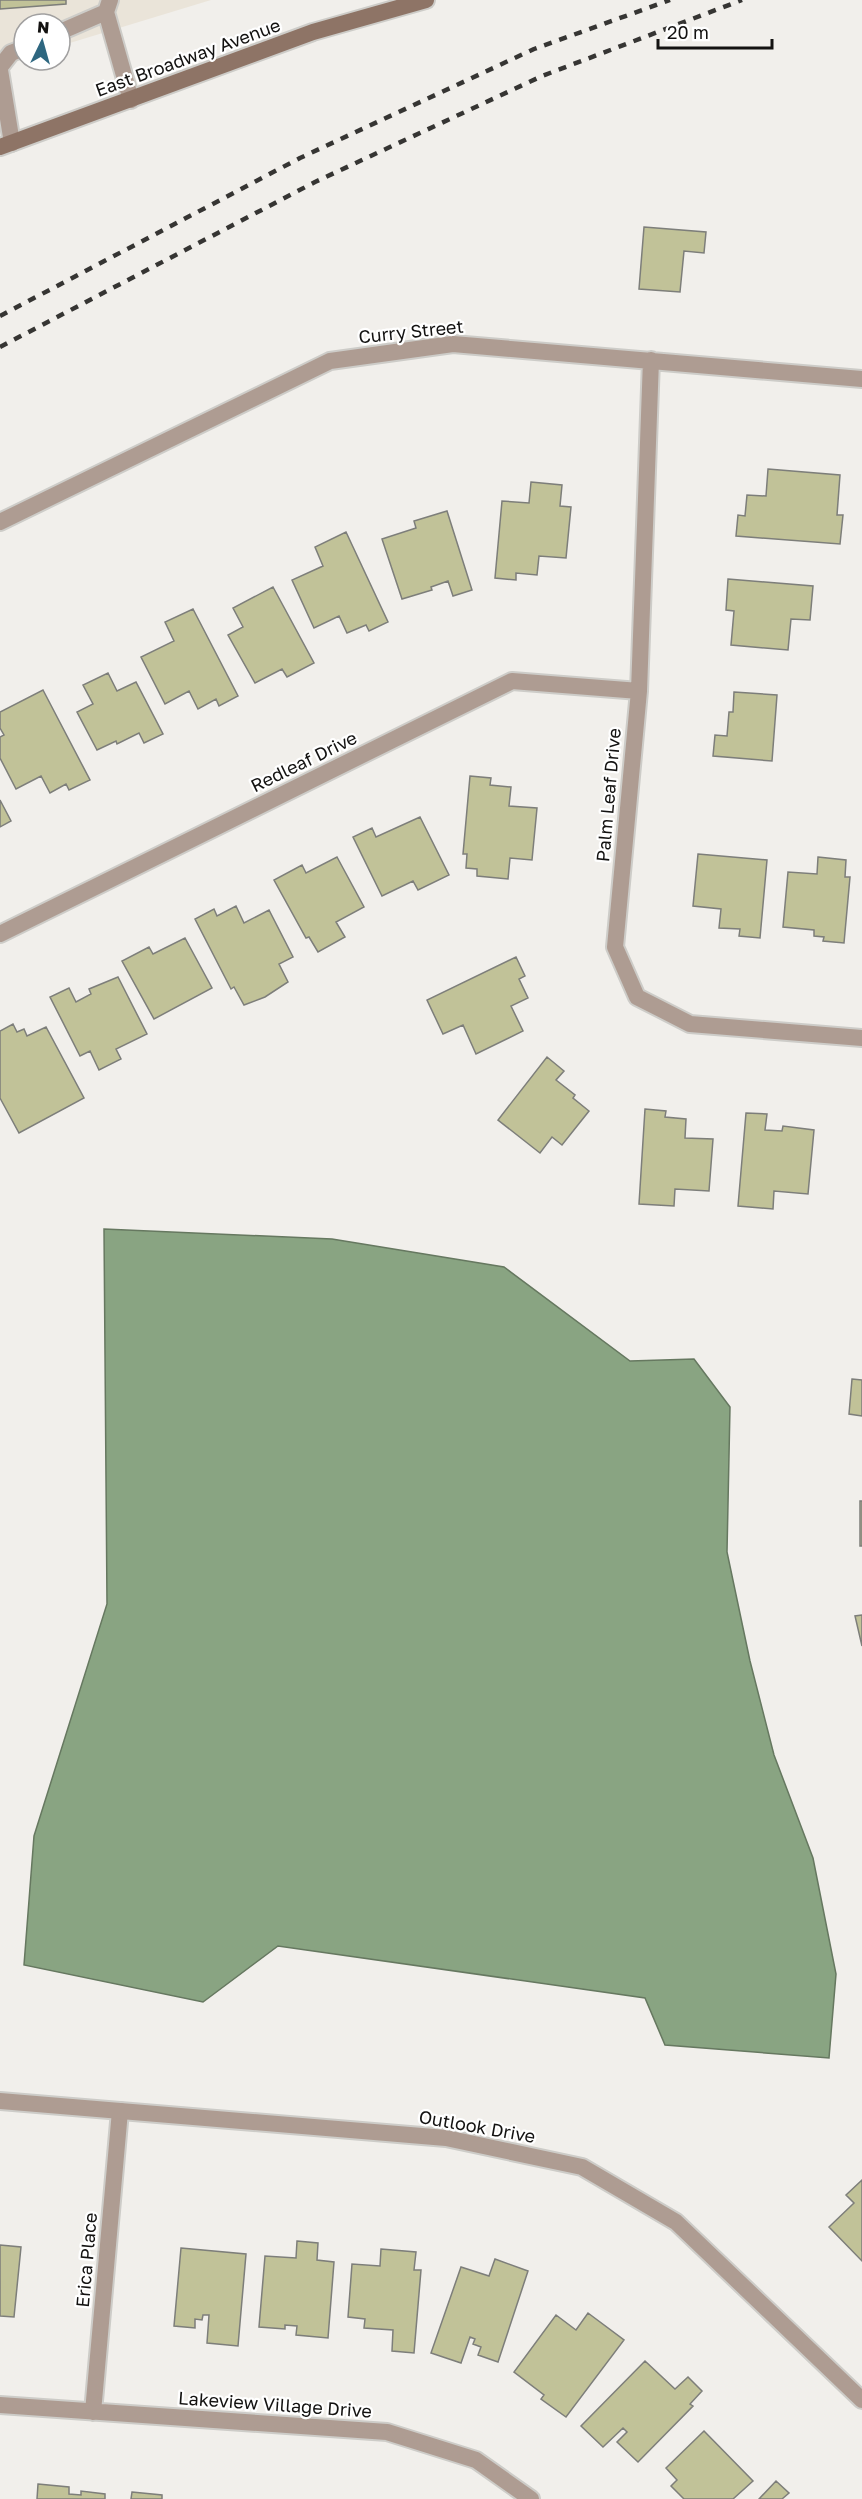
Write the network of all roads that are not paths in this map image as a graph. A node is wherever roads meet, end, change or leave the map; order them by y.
1 (426, 0) edge
2 (108, 6) edge
3 (72, 26) edge
4 (12, 54) edge
5 (0, 69) edge
6 (131, 100) junction
7 (6, 145) edge
8 (651, 360) junction
9 (862, 379) edge
10 (0, 522) edge
11 (639, 691) junction
12 (0, 934) edge
13 (862, 1038) edge
14 (0, 2101) edge
15 (120, 2111) junction
16 (862, 2400) edge
17 (0, 2405) edge
18 (93, 2412) junction
19 (531, 2499) edge

1 - 6 main road, East Broadway Avenue
2 - 3 street
2 - 6 street
4 - 5 street
5 - 7 street
6 - 7 main road, East Broadway Avenue
8 - 9 street, Curry Street
8 - 10 street, Curry Street
8 - 11 street, Palm Leaf Drive
11 - 12 street, Redleaf Drive
11 - 13 street, Palm Leaf Drive
14 - 15 street, Outlook Drive
15 - 16 street, Outlook Drive
15 - 18 street, Erica Place
17 - 18 street, Lakeview Village Drive
18 - 19 street, Lakeview Village Drive

